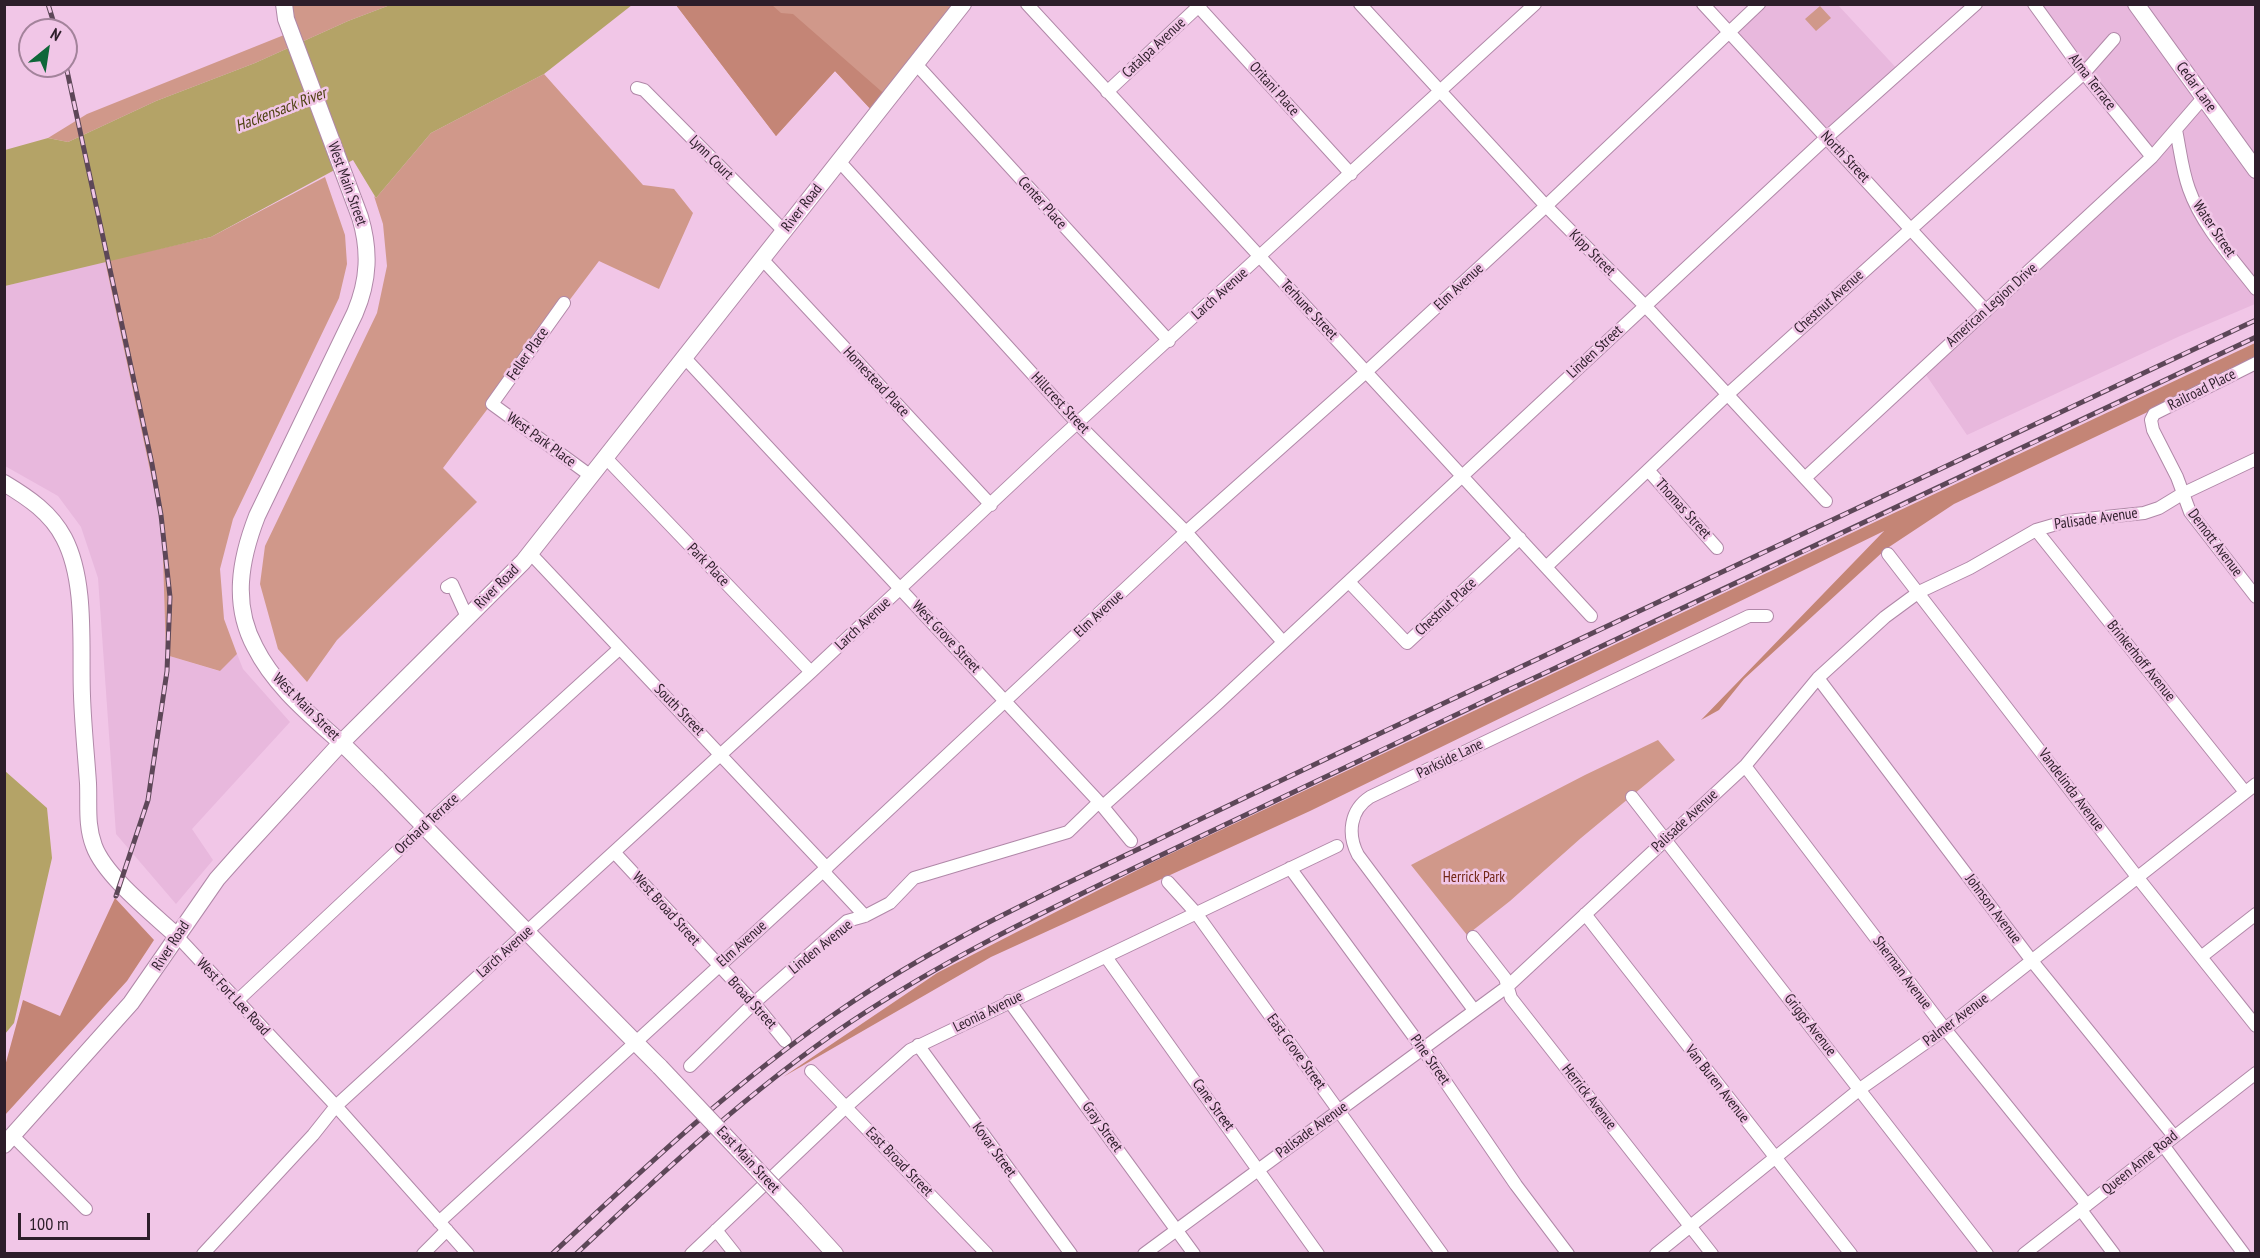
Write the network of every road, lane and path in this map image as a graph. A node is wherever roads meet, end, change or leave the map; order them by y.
1 (284, 4) edge
2 (963, 4) edge
3 (1027, 4) edge
4 (1360, 4) edge
5 (1703, 4) edge
6 (1759, 4) edge
7 (1976, 4) edge
8 (2034, 4) edge
9 (2136, 4) edge
10 (1199, 5) edge
11 (1533, 5) edge
12 (1728, 32) junction
13 (2114, 39) dead end
14 (916, 64) junction
15 (2084, 73) junction
16 (637, 88) dead end
17 (1107, 92) junction
18 (1441, 92) junction
19 (2203, 98) junction
20 (2176, 130) junction
21 (1827, 138) junction
22 (2152, 157) junction
23 (839, 161) junction
24 (2256, 170) edge
25 (1351, 174) junction
26 (1546, 207) junction
27 (1910, 228) junction
28 (784, 231) junction
29 (1260, 257) junction
30 (762, 259) junction
31 (2256, 289) edge
32 (564, 303) dead end
33 (1644, 305) junction
34 (1986, 311) junction
35 (1168, 341) junction
36 (684, 357) junction
37 (2256, 363) edge
38 (1366, 372) junction
39 (1727, 395) junction
40 (492, 404) joint
41 (2151, 420) joint
42 (1078, 424) junction
43 (605, 457) junction
44 (2256, 459) edge
45 (1648, 470) junction
46 (591, 476) junction
47 (1462, 477) junction
48 (1805, 478) junction
49 (4, 483) edge
50 (2182, 494) junction
51 (1826, 501) dead end
52 (991, 505) junction
53 (2036, 530) junction
54 (1186, 532) junction
55 (1520, 538) junction
56 (1717, 548) dead end
57 (530, 553) junction
58 (1888, 554) dead end
59 (1546, 567) junction
60 (1349, 582) junction
61 (447, 586) dead end
62 (901, 589) junction
63 (1919, 592) junction
64 (2256, 597) edge
65 (1591, 616) dead end
66 (1767, 616) dead end
67 (467, 617) junction
68 (1284, 642) junction
69 (619, 649) junction
70 (811, 672) junction
71 (1818, 678) junction
72 (1006, 702) junction
73 (1218, 703) joint
74 (341, 743) junction
75 (721, 753) junction
76 (1744, 766) junction
77 (2256, 784) edge
78 (2245, 792) junction
79 (1632, 797) dead end
80 (1101, 804) junction
81 (424, 826) junction
82 (1664, 840) junction
83 (1131, 841) dead end
84 (1337, 846) dead end
85 (614, 852) junction
86 (1290, 868) junction
87 (825, 869) junction
88 (2138, 878) junction
89 (1168, 882) dead end
90 (1196, 913) junction
91 (1585, 914) junction
92 (2256, 914) edge
93 (865, 916) junction
94 (527, 932) junction
95 (177, 936) junction
96 (1473, 937) dead end
97 (1107, 957) junction
98 (2200, 957) junction
99 (2032, 961) junction
100 (718, 966) junction
101 (1508, 986) junction
102 (237, 1001) junction
103 (1009, 1001) junction
104 (754, 1004) junction
105 (1474, 1011) junction
106 (2256, 1026) edge
107 (1945, 1029) junction
108 (785, 1041) dead end
109 (635, 1042) junction
110 (918, 1045) junction
111 (1423, 1049) junction
112 (690, 1066) dead end
113 (660, 1068) joint
114 (811, 1071) dead end
115 (2256, 1073) edge
116 (1860, 1089) junction
117 (336, 1106) junction
118 (846, 1107) junction
119 (1339, 1110) junction
120 (2173, 1136) junction
121 (9, 1140) edge
122 (2163, 1145) junction
123 (1775, 1157) junction
124 (1258, 1168) junction
125 (2084, 1207) junction
126 (86, 1209) dead end
127 (443, 1226) junction
128 (1690, 1226) junction
129 (1177, 1229) junction
130 (716, 1230) junction
131 (203, 1254) edge
132 (423, 1254) edge
133 (468, 1254) edge
134 (692, 1254) edge
135 (735, 1254) edge
136 (835, 1254) edge
137 (987, 1254) edge
138 (1071, 1254) edge
139 (1144, 1254) edge
140 (1194, 1254) edge
141 (1318, 1254) edge
142 (1442, 1254) edge
143 (1568, 1254) edge
144 (1656, 1254) edge
145 (1712, 1254) edge
146 (1851, 1254) edge
147 (1987, 1254) edge
148 (2024, 1254) edge
149 (2114, 1254) edge
150 (2244, 1254) edge

1 - 74 main road, West Main Street
2 - 14 main road, River Road
3 - 17 street, Terhune Street
4 - 18 street, Kipp Street
5 - 12 street, North Street
6 - 12 street, Elm Avenue
7 - 21 street, Linden Street
8 - 15 street, Alma Terrace
9 - 19 main road, Cedar Lane
10 - 17 street, Catalpa Avenue
10 - 25 street, Oritani Place
11 - 18 street, Larch Avenue
12 - 21 street, North Street
12 - 26 street, Elm Avenue
13 - 15 street, Chestnut Avenue
14 - 23 main road, River Road
14 - 35 street, Center Place
15 - 22 street, Alma Terrace
15 - 27 street, Chestnut Avenue
16 - 28 street, Lynn Court
17 - 29 street, Terhune Street
18 - 25 street, Larch Avenue
18 - 26 street, Kipp Street
19 - 20 street, American Legion Drive
19 - 24 main road, Cedar Lane
20 - 22 street, American Legion Drive
20 - 31 street, Water Street
21 - 27 street, North Street
21 - 33 street, Linden Street
22 - 34 street, American Legion Drive
23 - 28 main road, River Road
23 - 42 street, Hillcrest Street
25 - 29 street, Larch Avenue
26 - 33 street, Kipp Street
26 - 38 street, Elm Avenue
27 - 34 street, North Street
27 - 39 street, Chestnut Avenue
28 - 30 main road, River Road
29 - 35 street, Larch Avenue
29 - 38 street, Terhune Street
30 - 36 main road, River Road
30 - 52 street, Homestead Place
32 - 40 street, Feller Place
33 - 39 street, Kipp Street
33 - 47 street, Linden Street
34 - 48 street, American Legion Drive
35 - 42 street, Larch Avenue
36 - 43 main road, River Road
36 - 62 street, West Grove Street
37 - 41 street, Railroad Place
38 - 47 street, Terhune Street
38 - 54 street, Elm Avenue
39 - 45 street, Chestnut Avenue
39 - 48 street, Kipp Street
40 - 46 street, West Park Place
41 - 50 street, Demott Avenue
42 - 52 street, Larch Avenue
42 - 54 street, Hillcrest Street
43 - 46 main road, River Road
43 - 70 street, Park Place
44 - 50 street, Palisade Avenue
45 - 56 street, Thomas Street
45 - 59 street, Chestnut Avenue
46 - 57 main road, River Road
47 - 55 street, Terhune Street
47 - 60 street, Linden Street
48 - 51 street, Kipp Street
49 - 95 main road, West Fort Lee Road
50 - 53 street, Palisade Avenue
50 - 64 street, Demott Avenue
52 - 62 street, Larch Avenue
53 - 63 street, Palisade Avenue
53 - 78 street, Brinkerhoff Avenue
54 - 68 street, Hillcrest Street
54 - 72 street, Elm Avenue
55 - 59 street, Terhune Street
55 - 60 street, Chestnut Place
57 - 67 main road, River Road
57 - 69 street, South Street
58 - 63 street, Vandelinda Avenue
59 - 65 street, Terhune Street
60 - 68 street, Linden Street
61 - 67 street
62 - 70 street, Larch Avenue
62 - 72 street, West Grove Street
63 - 71 street, Palisade Avenue
63 - 88 street, Vandelinda Avenue
66 - 105 street, Parkside Lane
67 - 74 main road, River Road
68 - 73 street, Linden Street
69 - 75 street, South Street
69 - 81 street, Orchard Terrace
70 - 75 street, Larch Avenue
71 - 76 street, Palisade Avenue
71 - 99 street, Johnson Avenue
72 - 80 street, West Grove Street
72 - 87 street, Elm Avenue
73 - 80 street, Linden Avenue
74 - 81 main road, West Main Street
74 - 95 main road, River Road
75 - 85 street, Larch Avenue
75 - 87 street, South Street
76 - 82 street, Palisade Avenue
76 - 107 street, Sherman Avenue
77 - 78 street, Palmer Avenue
78 - 88 street, Palmer Avenue
79 - 82 street, Griggs Avenue
80 - 83 street, West Grove Street
80 - 93 street, Linden Avenue
81 - 94 main road, West Main Street
81 - 102 street, Orchard Terrace
82 - 91 street, Palisade Avenue
82 - 116 street, Griggs Avenue
84 - 86 street, Leonia Avenue
85 - 94 street, Larch Avenue
85 - 100 street, West Broad Street
86 - 90 street, Leonia Avenue
86 - 111 street, Pine Street
87 - 93 street, South Street
87 - 100 street, Elm Avenue
88 - 98 street, Vandelinda Avenue
88 - 99 street, Palmer Avenue
89 - 90 street, East Grove Street
90 - 97 street, Leonia Avenue
90 - 119 street, East Grove Street
91 - 101 street, Palisade Avenue
91 - 123 street, Van Buren Avenue
92 - 98 street
93 - 104 street, Linden Avenue
94 - 109 main road, West Main Street
94 - 117 street, Larch Avenue
95 - 102 street, West Fort Lee Road
95 - 121 main road, River Road
96 - 101 street, Herrick Avenue
97 - 103 street, Leonia Avenue
97 - 124 street, Cane Street
98 - 106 street, Vandelinda Avenue
99 - 107 street, Palmer Avenue
99 - 120 street, Johnson Avenue
100 - 104 street, Broad Street
100 - 109 street, Elm Avenue
101 - 105 street, Palisade Avenue
101 - 128 street, Herrick Avenue
102 - 117 street, West Fort Lee Road
103 - 110 street, Leonia Avenue
103 - 129 street, Gray Street
104 - 108 street, Broad Street
104 - 112 street, Linden Avenue
105 - 111 street, Palisade Avenue
107 - 116 street, Palmer Avenue
107 - 125 street, Sherman Avenue
109 - 113 main road, West Main Street
109 - 127 street, Elm Avenue
110 - 118 street, Leonia Avenue
110 - 138 street, Kovar Street
111 - 119 street, Palisade Avenue
111 - 143 street, Pine Street
113 - 136 main road, East Main Street, bridge
114 - 118 street, East Broad Street
115 - 120 street, Queen Anne Road
116 - 123 street, Palmer Avenue
116 - 147 street, Griggs Avenue
117 - 127 street, West Fort Lee Road
117 - 131 street, Larch Avenue
118 - 130 street, Leonia Avenue
118 - 137 street, East Broad Street
119 - 124 street, Palisade Avenue
119 - 142 street, East Grove Street
120 - 122 street, Queen Anne Road
121 - 126 street
122 - 125 street, Queen Anne Road
122 - 150 street
123 - 128 street, Palmer Avenue
123 - 146 street, Van Buren Avenue
124 - 129 street, Palisade Avenue
124 - 141 street, Cane Street
125 - 148 street, Queen Anne Road
125 - 149 street, Sherman Avenue
127 - 132 street, Elm Avenue
127 - 133 street, West Fort Lee Road
128 - 144 street, Palmer Avenue
128 - 145 street, Herrick Avenue
129 - 139 street, Palisade Avenue
129 - 140 street, Gray Street
130 - 134 street, Leonia Avenue
130 - 135 street

